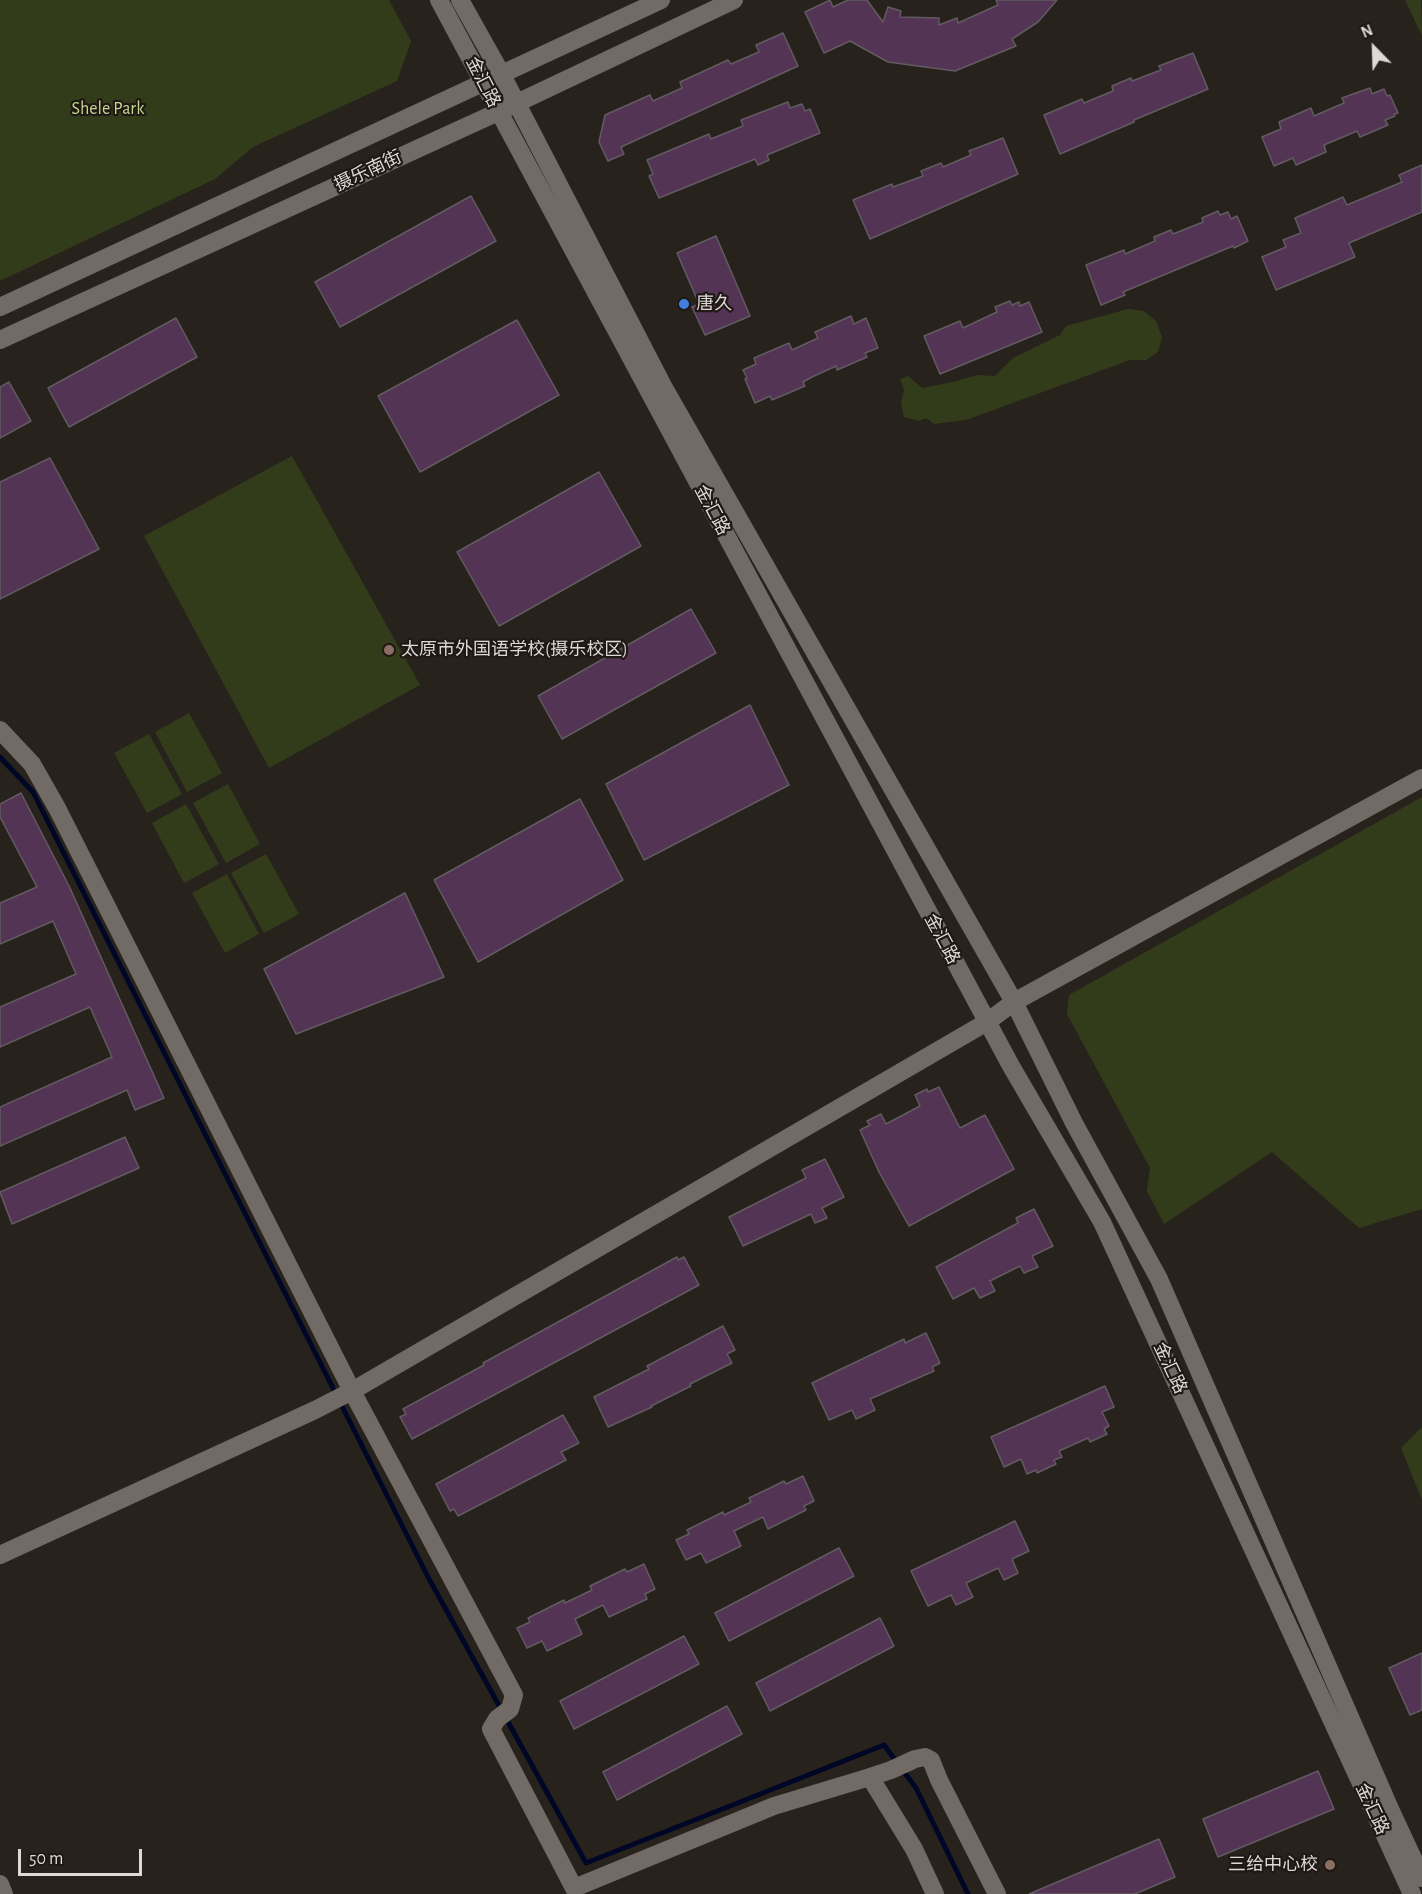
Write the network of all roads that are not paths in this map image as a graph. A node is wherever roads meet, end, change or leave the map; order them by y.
1 (439, 0) edge
2 (460, 0) edge
3 (661, 0) edge
4 (734, 0) edge
5 (501, 75) junction
6 (484, 83) junction
7 (515, 103) junction
8 (498, 112) junction
9 (0, 307) edge
10 (0, 340) edge
11 (0, 730) edge
12 (1422, 778) edge
13 (1014, 1002) junction
14 (986, 1021) junction
15 (352, 1391) junction
16 (0, 1555) edge
17 (870, 1777) junction
18 (1422, 1878) edge
19 (0, 1884) edge
20 (4, 1894) edge
21 (934, 1894) edge
22 (997, 1894) edge
23 (1412, 1894) edge

1 - 6 street, 金汇路
2 - 5 street, 金汇路
3 - 5 street, 摄乐南街
4 - 7 street, 摄乐南街
5 - 6 street, 摄乐南街
5 - 7 street, 金汇路
6 - 8 street, 金汇路
6 - 9 street, 摄乐南街
7 - 8 street, 摄乐南街
7 - 13 street, 金汇路
8 - 10 street, 摄乐南街
8 - 14 street, 金汇路
11 - 15 street
12 - 13 street
13 - 14 street
13 - 18 street, 金汇路
14 - 15 street
14 - 23 street, 金汇路
15 - 16 street
15 - 17 street
17 - 21 street
17 - 22 street
19 - 20 street

